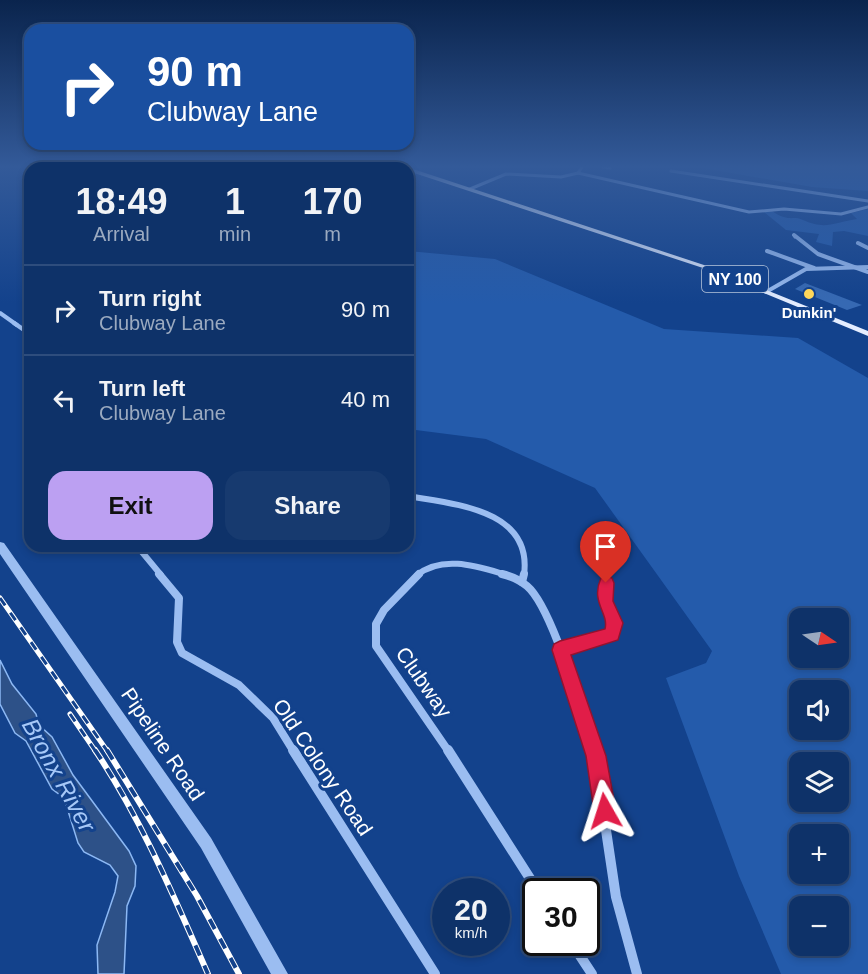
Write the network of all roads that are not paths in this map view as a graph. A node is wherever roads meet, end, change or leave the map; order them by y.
1 (540, 212) edge
2 (825, 212) edge
3 (847, 212) edge
4 (794, 236) dead end
5 (858, 243) dead end
6 (868, 248) edge
7 (767, 251) dead end
8 (857, 267) junction
9 (814, 268) junction
10 (868, 270) edge
11 (766, 292) junction
12 (0, 312) edge
13 (24, 330) edge
14 (868, 334) edge
15 (414, 497) edge
16 (0, 546) edge
17 (144, 552) edge
18 (522, 582) junction
19 (606, 583) dead end
20 (560, 650) junction
21 (530, 878) edge
22 (580, 956) edge
23 (280, 974) edge
24 (435, 974) edge
25 (592, 974) edge
26 (637, 974) edge

1 - 11 main road, NY 100
2 - 3 street
4 - 8 street
5 - 6 street
7 - 9 street
8 - 9 street
8 - 10 street
9 - 11 street
11 - 14 main road, NY 100
12 - 13 street
15 - 18 street
16 - 23 street, Pipeline Road
17 - 24 street, Old Colony Road
18 - 20 street
18 - 21 street, Clubway
19 - 20 street
20 - 26 street
22 - 25 street

